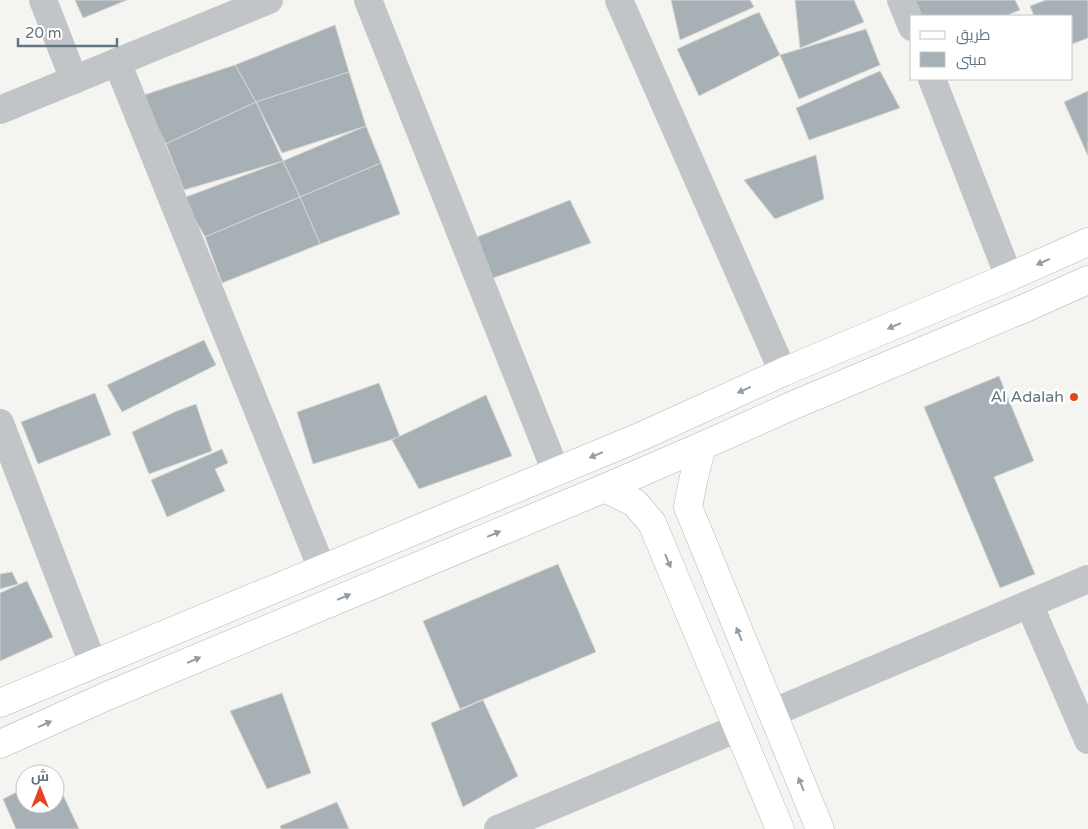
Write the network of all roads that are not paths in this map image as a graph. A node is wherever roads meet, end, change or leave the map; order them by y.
1 (43, 0) edge
2 (269, 0) edge
3 (368, 0) edge
4 (619, 0) edge
5 (901, 0) edge
6 (910, 22) edge
7 (117, 62) junction
8 (74, 80) junction
9 (932, 80) edge
10 (0, 110) edge
11 (1088, 242) edge
12 (1009, 277) junction
13 (1088, 280) edge
14 (1023, 309) junction
15 (783, 372) junction
16 (0, 423) edge
17 (702, 446) junction
18 (556, 472) junction
19 (605, 488) junction
20 (688, 507) junction
21 (652, 523) junction
22 (322, 569) junction
23 (1088, 579) edge
24 (1028, 604) junction
25 (93, 664) junction
26 (107, 696) junction
27 (0, 703) edge
28 (772, 713) junction
29 (738, 728) junction
30 (1088, 740) edge
31 (0, 744) edge
32 (498, 829) edge
33 (780, 829) edge
34 (820, 829) edge

1 - 8 street
2 - 7 street
3 - 18 street
4 - 15 street
5 - 6 street
7 - 8 street
7 - 22 street
8 - 10 street
9 - 12 street
11 -> 12 street
12 - 14 street
12 -> 15 street
13 - 14 street
14 - 17 street
15 -> 18 street
16 - 25 street
17 - 19 street
17 - 20 street
18 - 22 street
19 - 21 street
26 -> 19 street
20 - 21 street
28 -> 20 street
21 -> 29 street
22 - 25 street
23 - 24 street
24 - 28 street
24 - 30 street
25 - 26 street
25 - 27 street
31 -> 26 street
34 -> 28 street
29 - 32 street
29 - 33 street

